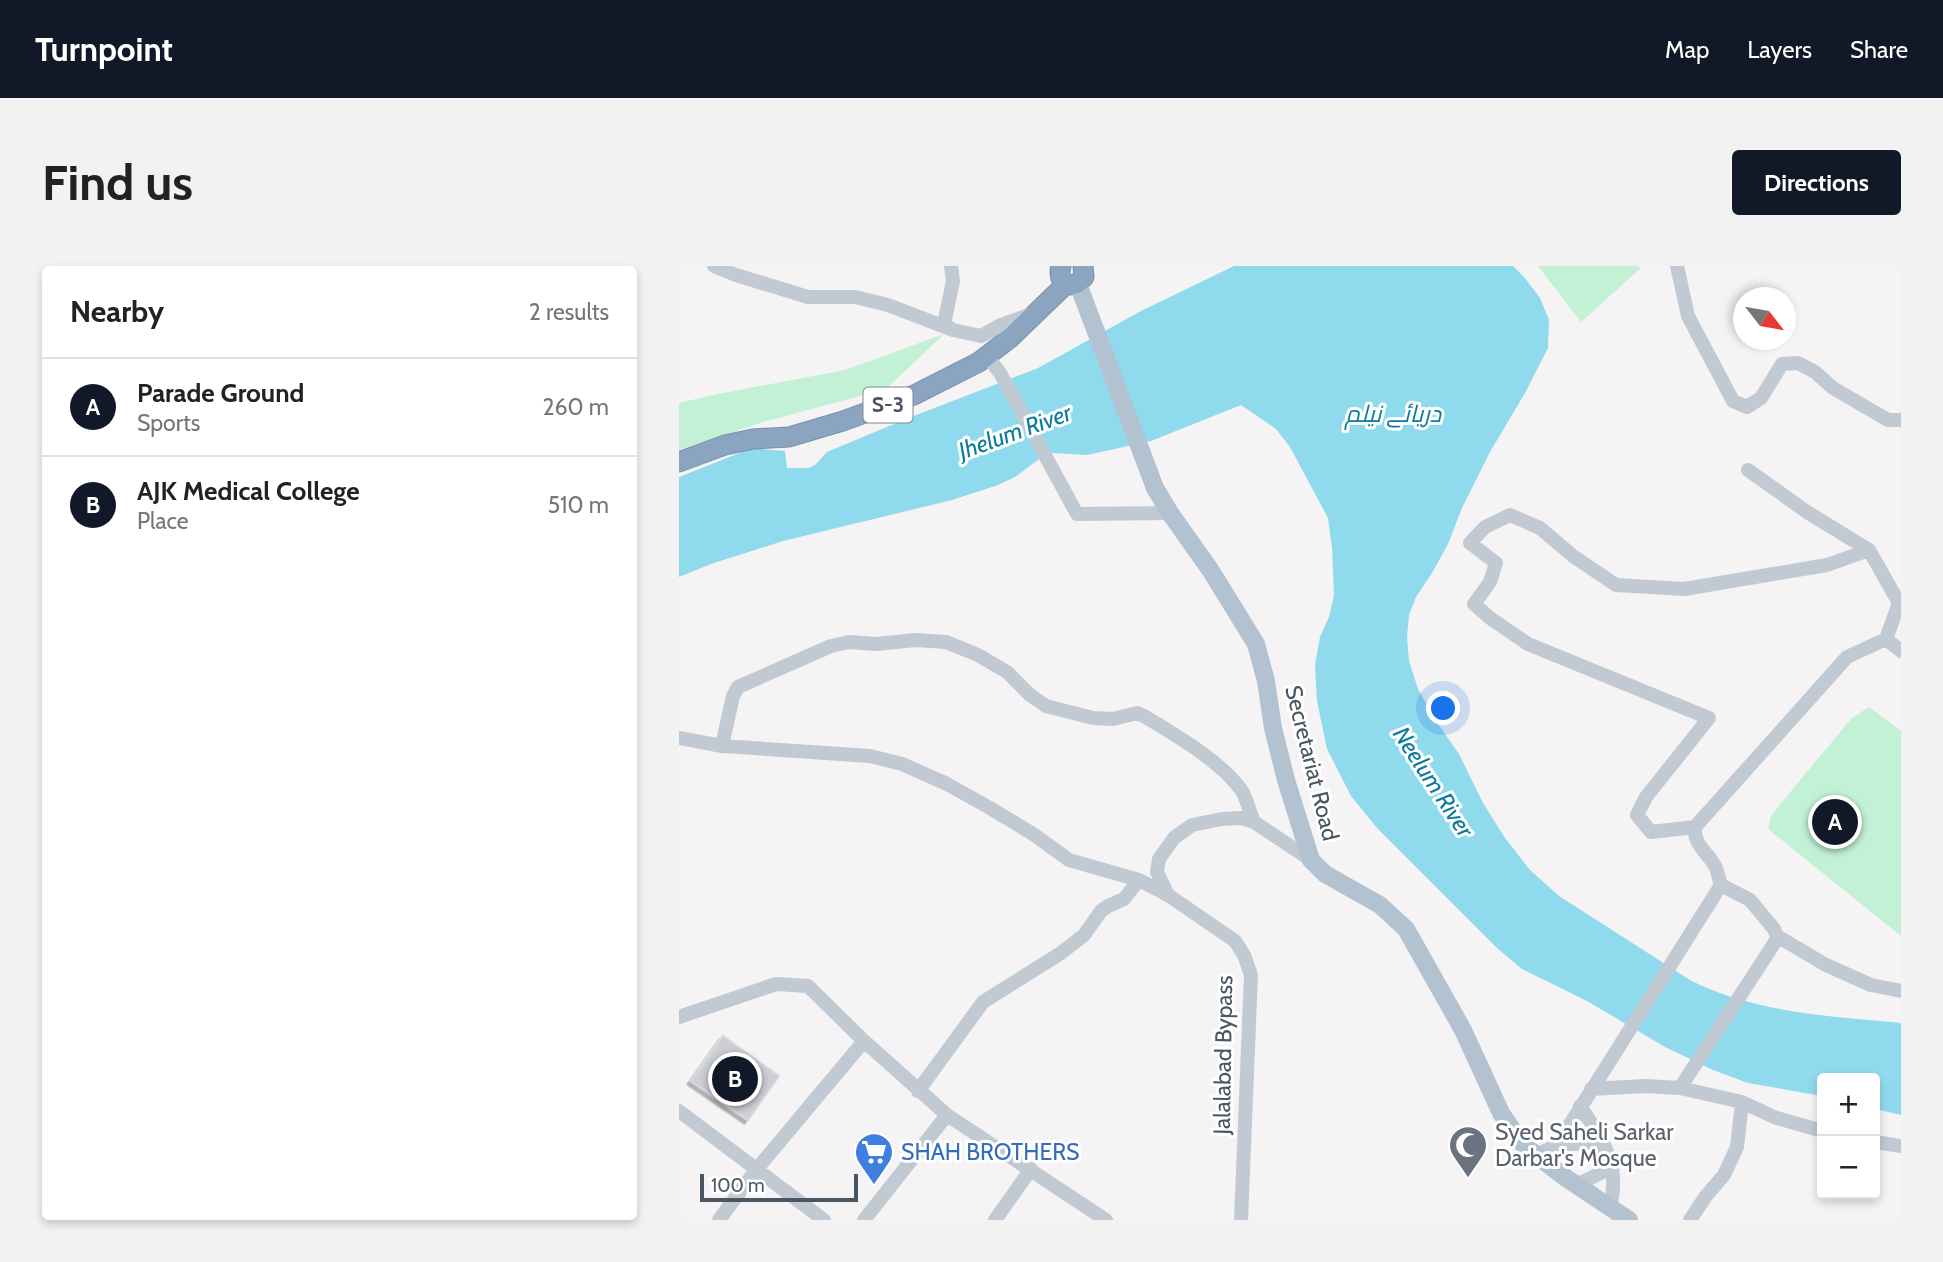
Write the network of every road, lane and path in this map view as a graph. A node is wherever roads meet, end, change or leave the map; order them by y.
1 (714, 266) edge
2 (951, 266) edge
3 (1677, 266) edge
4 (1074, 279) edge
5 (1036, 312) junction
6 (949, 327) junction
7 (987, 356) junction
8 (1901, 420) edge
9 (679, 462) edge
10 (1748, 470) dead end
11 (1170, 513) junction
12 (1869, 550) junction
13 (1901, 628) edge
14 (1886, 639) junction
15 (1901, 651) edge
16 (679, 738) edge
17 (722, 746) junction
18 (1254, 822) junction
19 (1695, 827) junction
20 (1311, 860) junction
21 (1139, 880) junction
22 (1721, 885) junction
23 (1168, 895) junction
24 (1777, 936) junction
25 (1901, 991) edge
26 (679, 1017) edge
27 (864, 1041) junction
28 (1595, 1084) junction
29 (1681, 1086) junction
30 (919, 1091) junction
31 (1742, 1102) junction
32 (1580, 1107) junction
33 (679, 1111) edge
34 (947, 1115) junction
35 (1817, 1130) edge
36 (1880, 1143) edge
37 (1901, 1146) edge
38 (1553, 1147) junction
39 (1605, 1148) junction
40 (1535, 1155) junction
41 (1611, 1163) junction
42 (1031, 1169) junction
43 (757, 1170) junction
44 (1576, 1185) junction
45 (1617, 1215) edge
46 (719, 1220) edge
47 (824, 1220) edge
48 (864, 1220) edge
49 (995, 1220) edge
50 (1106, 1220) edge
51 (1241, 1220) edge
52 (1690, 1220) edge

1 - 6 street
2 - 6 street
3 - 8 street
4 - 5 highway, S-3
4 - 11 main road, Secretariat Road
5 - 6 street
5 - 7 highway, S-3
7 - 9 highway, S-3
7 - 11 street
10 - 12 street
11 - 20 main road, Secretariat Road
12 - 14 street
12 - 19 street
13 - 14 street
14 - 15 street
14 - 19 street
16 - 17 street, Jalalabad Bypass
17 - 18 street
17 - 21 street, Jalalabad Bypass
18 - 20 street
18 - 23 street
19 - 22 street
20 - 40 main road, Secretariat Road
21 - 23 street, Jalalabad Bypass
21 - 30 street
22 - 24 street
22 - 28 street
23 - 51 street, Jalalabad Bypass
24 - 25 street
24 - 29 street
26 - 27 street
27 - 30 street
27 - 43 street
28 - 29 street
28 - 32 street
29 - 31 street
30 - 34 street
31 - 35 street
31 - 52 street
32 - 38 street
32 - 39 street
33 - 43 street
34 - 42 street
34 - 48 street
36 - 37 street
38 - 39 street
38 - 40 street
39 - 41 street
40 - 44 main road, Secretariat Road
41 - 44 street
41 - 45 street
42 - 49 street
42 - 50 street
43 - 46 street
43 - 47 street
44 - 45 main road, Secretariat Road

